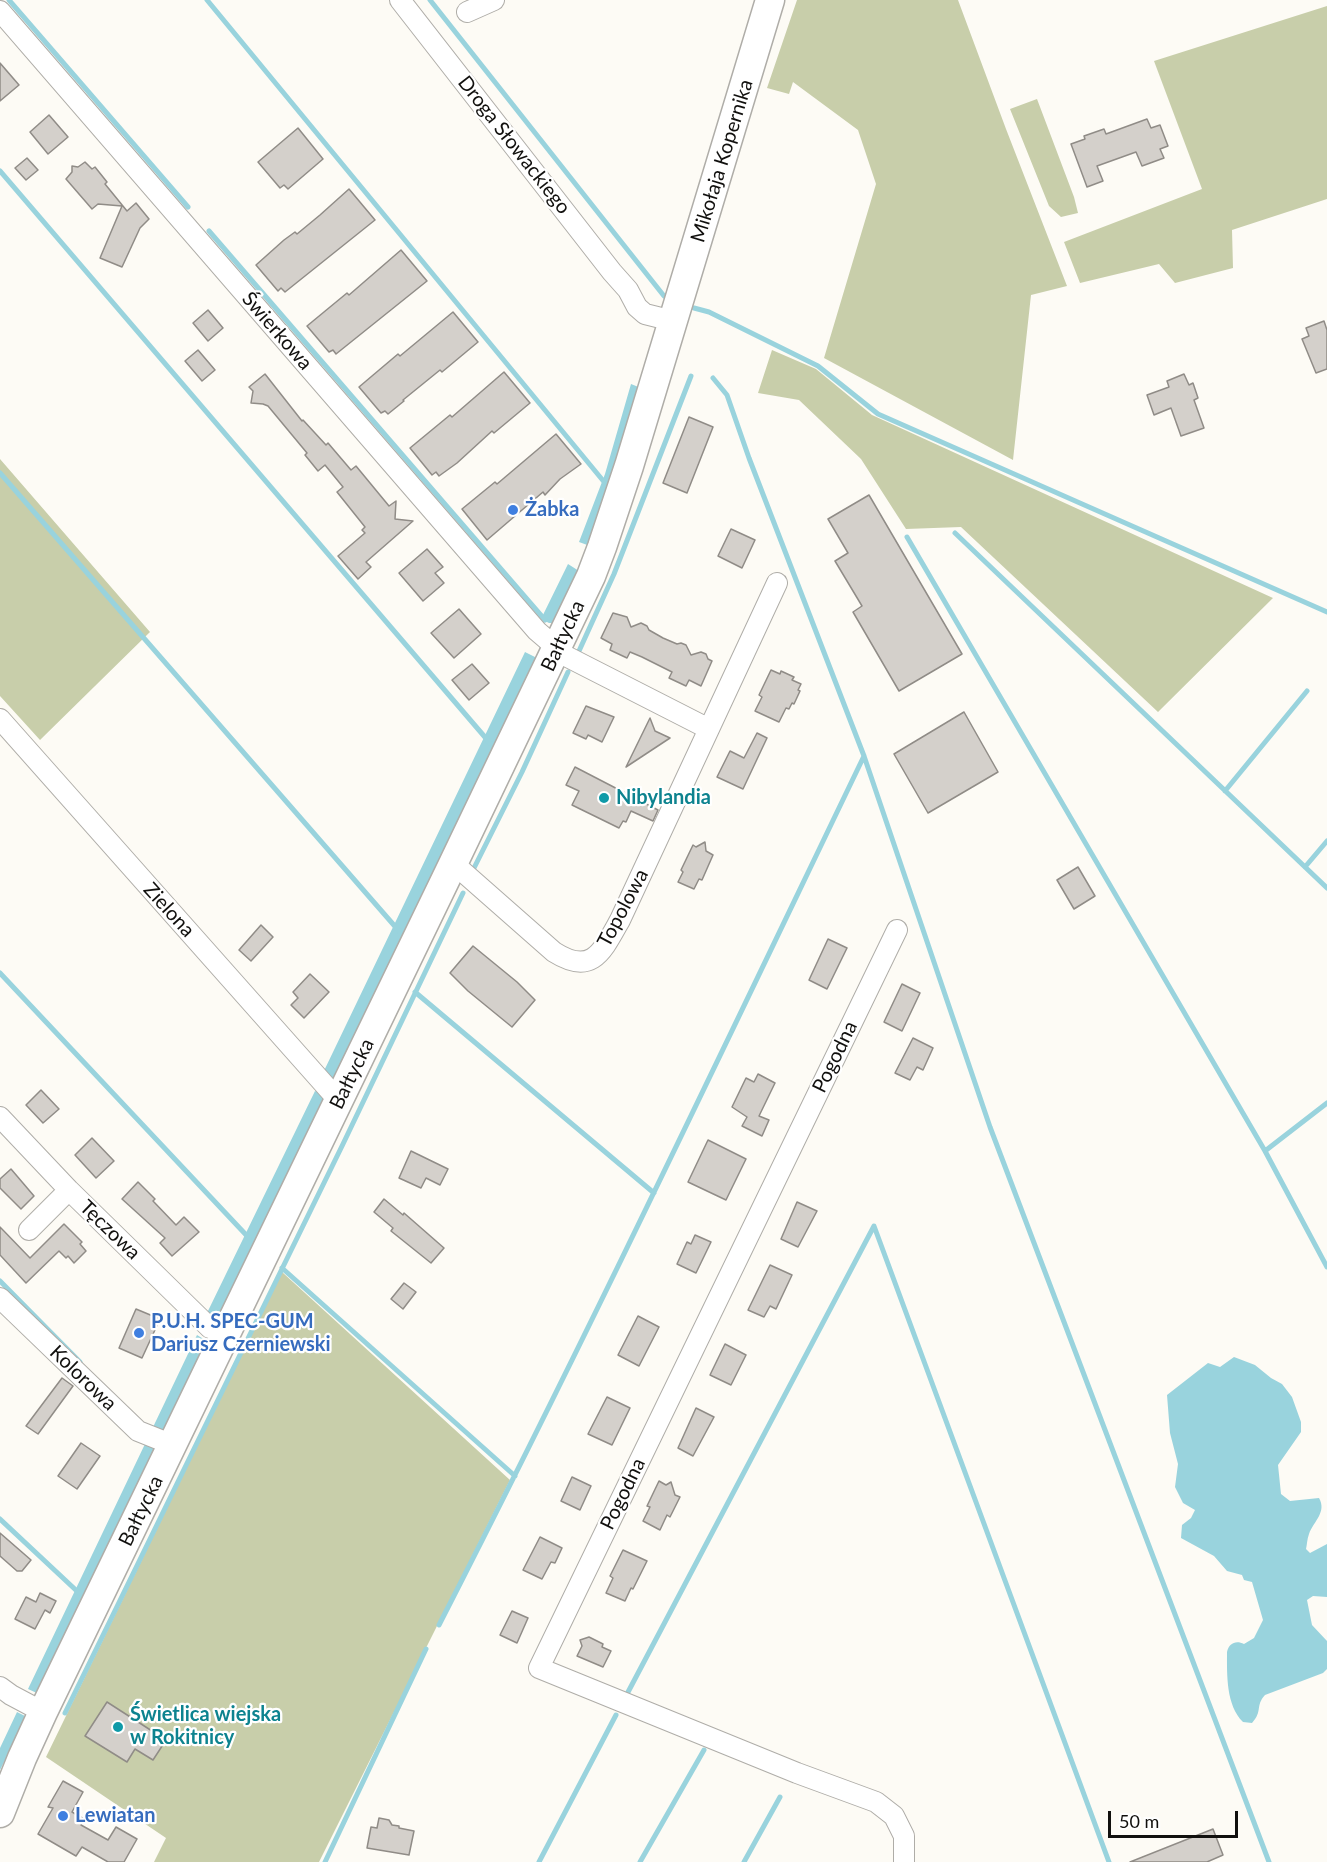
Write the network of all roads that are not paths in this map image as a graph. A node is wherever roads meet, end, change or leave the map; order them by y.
1 (400, 0) edge
2 (494, 0) edge
3 (770, 0) edge
4 (0, 11) edge
5 (467, 12) dead end
6 (673, 321) junction
7 (777, 583) dead end
8 (557, 649) junction
9 (0, 719) edge
10 (709, 729) junction
11 (452, 866) junction
12 (897, 930) dead end
13 (339, 1101) junction
14 (0, 1117) edge
15 (69, 1190) junction
16 (29, 1230) dead end
17 (0, 1298) edge
18 (226, 1334) junction
19 (160, 1441) junction
20 (0, 1687) edge
21 (43, 1712) junction
22 (0, 1813) edge
23 (904, 1862) edge

1 - 6 street, Droga Słowackiego
2 - 5 street
3 - 6 main road, Mikołaja Kopernika
4 - 8 street, Świerkowa
6 - 8 main road, Bałtycka
7 - 10 street, Topolowa
8 - 10 street
8 - 11 main road, Bałtycka
9 - 13 street, Zielona
10 - 11 street, Topolowa
11 - 13 main road, Bałtycka
12 - 23 street, Pogodna
13 - 18 main road, Bałtycka
14 - 15 street, Tęczowa
15 - 16 street
15 - 18 street, Tęczowa
17 - 19 street, Kolorowa
18 - 19 main road, Bałtycka
19 - 21 main road, Bałtycka
20 - 21 street
21 - 22 main road, Bałtycka

